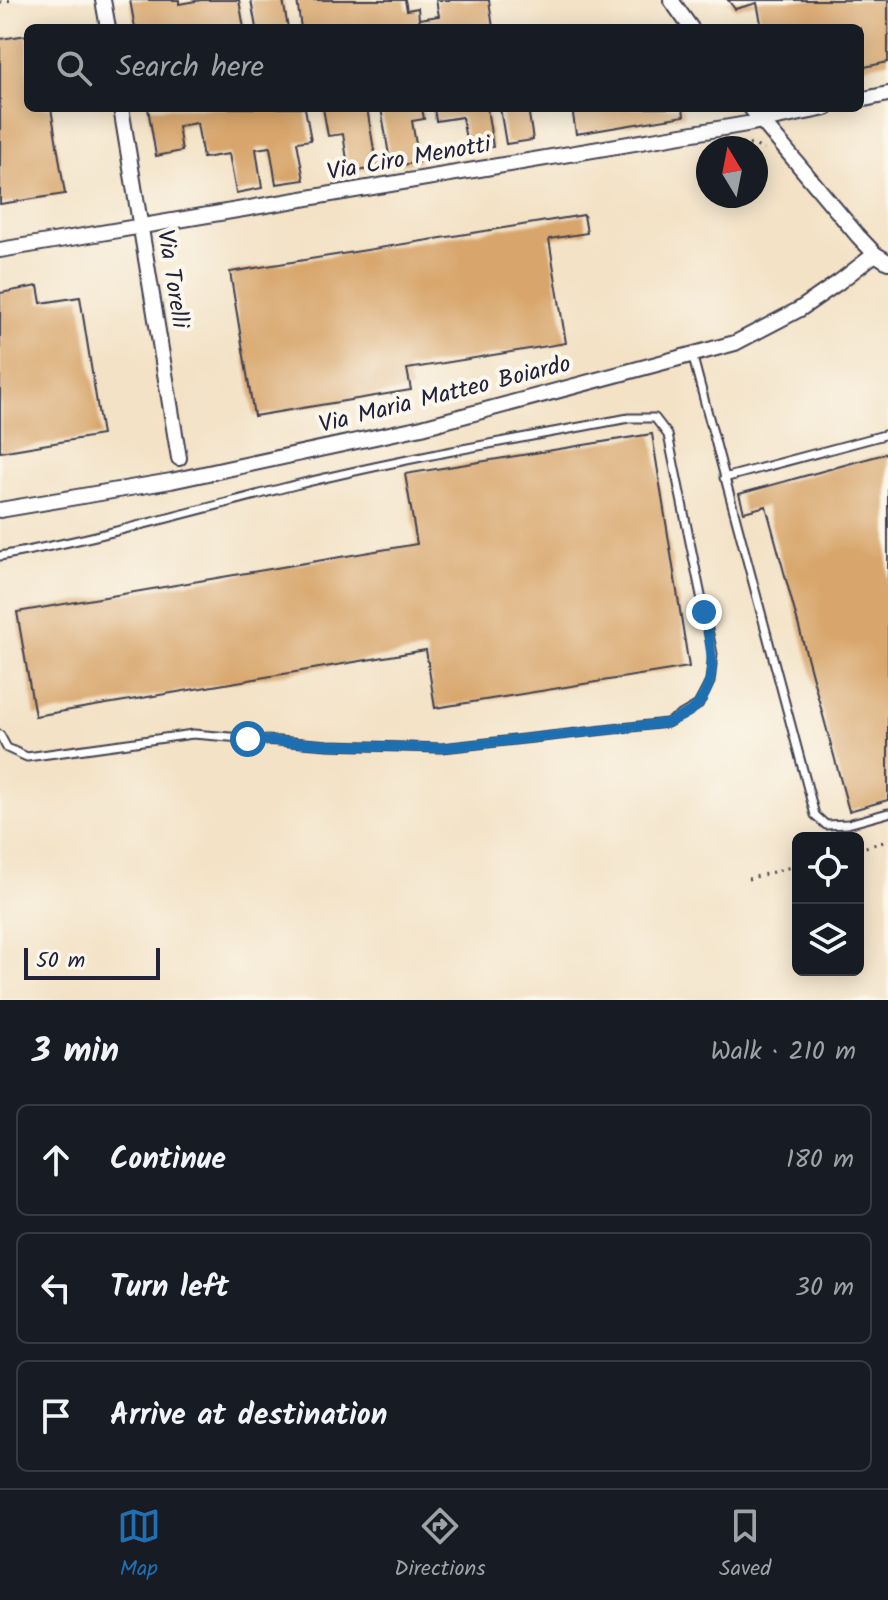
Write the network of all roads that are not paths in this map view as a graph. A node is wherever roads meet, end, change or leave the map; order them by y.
1 (103, 0) edge
2 (671, 0) edge
3 (107, 24) edge
4 (688, 24) edge
5 (888, 94) edge
6 (864, 99) edge
7 (122, 112) edge
8 (754, 112) edge
9 (806, 112) edge
10 (761, 121) junction
11 (141, 228) junction
12 (0, 250) edge
13 (882, 258) edge
14 (692, 354) junction
15 (888, 434) edge
16 (179, 458) dead end
17 (724, 478) junction
18 (0, 510) edge
19 (0, 556) edge
20 (0, 735) edge
21 (888, 813) edge

1 - 3 street
2 - 4 street
5 - 6 street
7 - 11 street, Via Torelli
8 - 10 street
9 - 10 street, Via Ciro Menotti
10 - 11 street, Via Ciro Menotti
10 - 13 street
11 - 12 street, Via Ciro Menotti
11 - 16 street, Via Torelli
13 - 14 street, Via Maria Matteo Boiardo
14 - 17 lane
14 - 18 street, Via Maria Matteo Boiardo
15 - 17 lane
17 - 21 lane
19 - 20 lane

